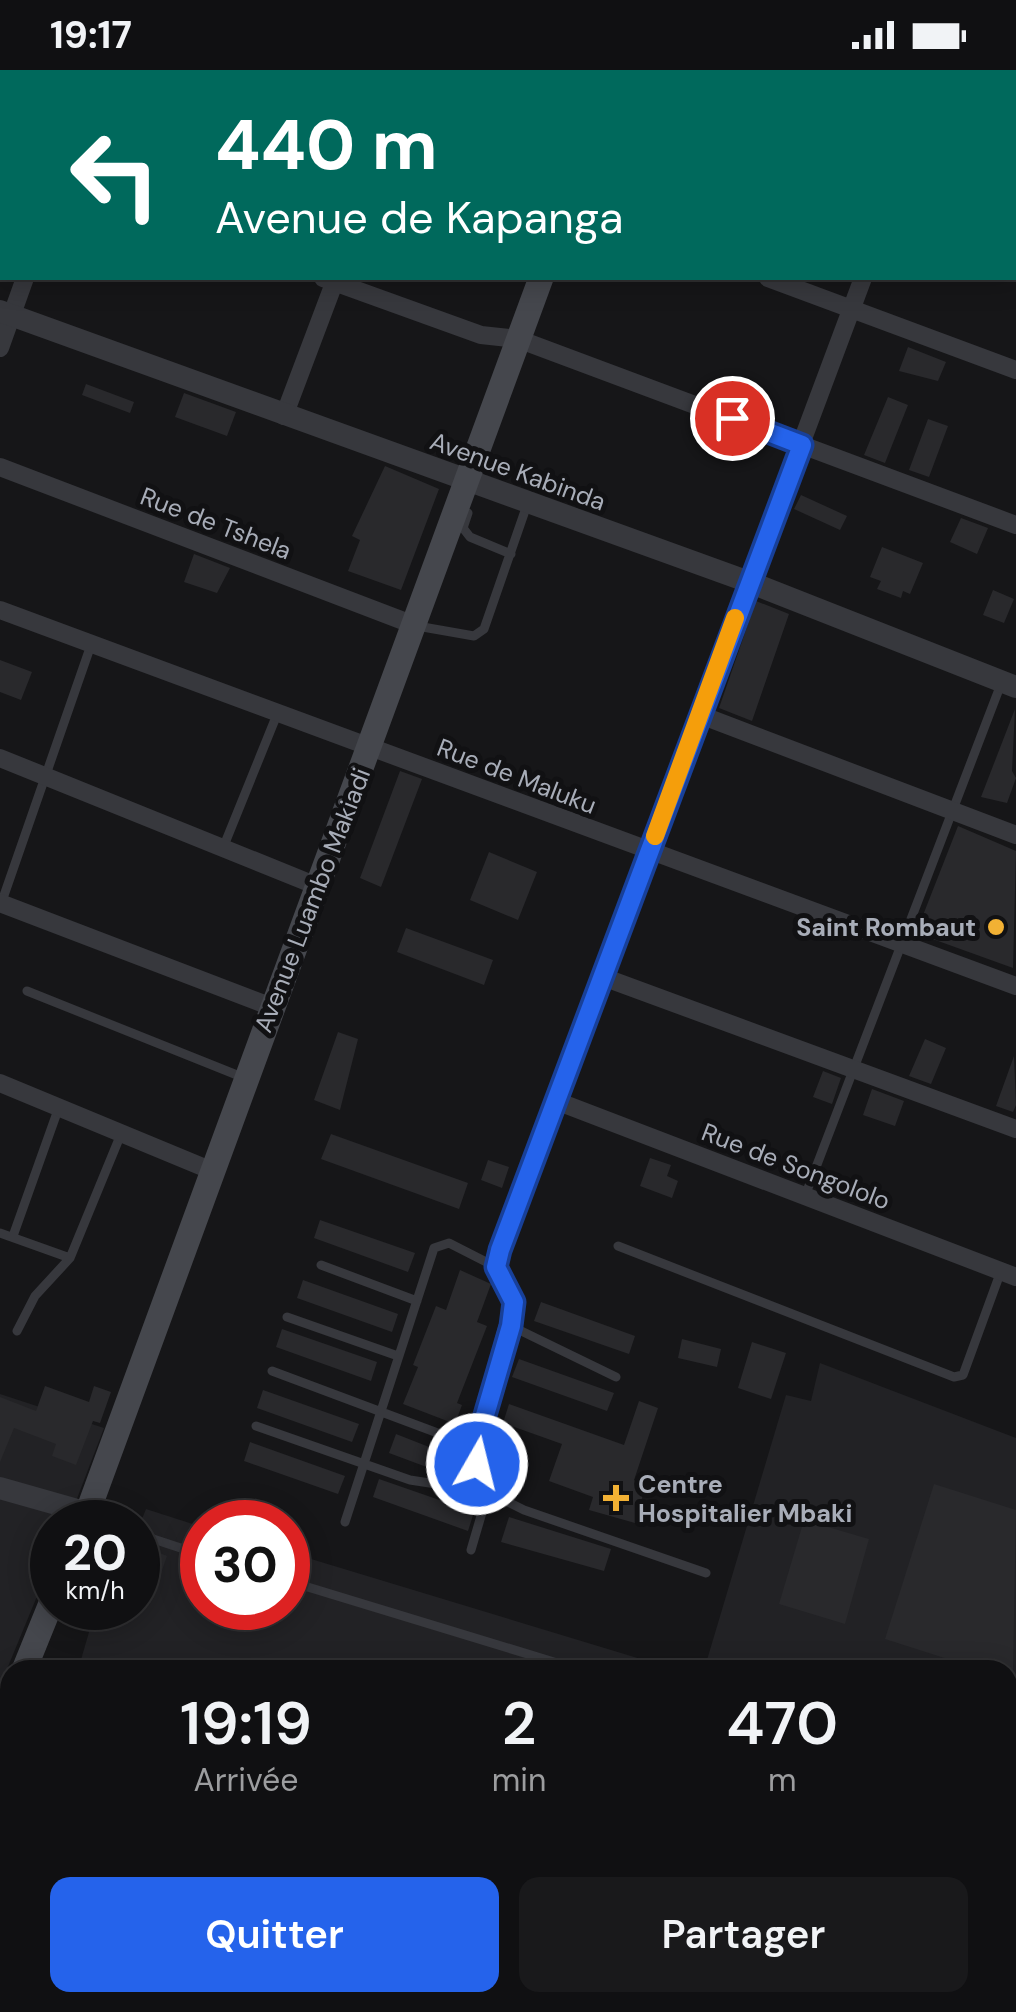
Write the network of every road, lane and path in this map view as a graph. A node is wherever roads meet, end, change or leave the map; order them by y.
1 (23, 280) edge
2 (332, 280) edge
3 (335, 280) edge
4 (540, 280) edge
5 (774, 280) edge
6 (862, 280) edge
7 (852, 308) junction
8 (5, 313) edge
9 (518, 338) junction
10 (0, 348) edge
11 (1016, 370) edge
12 (284, 416) junction
13 (802, 445) junction
14 (0, 467) edge
15 (471, 484) junction
16 (527, 505) junction
17 (1016, 525) edge
18 (510, 554) junction
19 (749, 582) junction
20 (0, 610) edge
21 (414, 625) junction
22 (91, 645) junction
23 (1009, 684) edge
24 (278, 712) junction
25 (698, 714) junction
26 (370, 746) junction
27 (0, 758) edge
28 (47, 777) junction
29 (952, 811) junction
30 (1016, 835) edge
31 (223, 848) junction
32 (648, 854) junction
33 (317, 886) junction
34 (0, 904) edge
35 (900, 944) junction
36 (603, 977) junction
37 (1016, 986) edge
38 (27, 990) dead end
39 (272, 1007) junction
40 (854, 1070) junction
41 (245, 1078) junction
42 (0, 1083) edge
43 (559, 1102) junction
44 (60, 1108) junction
45 (1016, 1129) edge
46 (120, 1134) junction
47 (210, 1170) junction
48 (805, 1196) junction
49 (0, 1234) edge
50 (12, 1236) junction
51 (618, 1246) dead end
52 (70, 1258) junction
53 (321, 1265) dead end
54 (496, 1267) junction
55 (1009, 1274) edge
56 (417, 1302) junction
57 (288, 1317) dead end
58 (511, 1326) junction
59 (17, 1331) dead end
60 (398, 1356) junction
61 (272, 1371) dead end
62 (616, 1377) dead end
63 (380, 1408) junction
64 (256, 1426) dead end
65 (476, 1446) junction
66 (364, 1462) junction
67 (0, 1488) edge
68 (488, 1492) junction
69 (36, 1500) edge
70 (100, 1500) edge
71 (345, 1522) dead end
72 (471, 1550) dead end
73 (706, 1573) dead end
74 (310, 1588) edge
75 (40, 1630) edge
76 (28, 1660) edge
77 (547, 1660) edge

1 - 8 street
2 - 12 street
3 - 9 street
4 - 9 main road, Avenue Luambo Makiadi
5 - 7 street
6 - 7 street
7 - 11 street
7 - 13 street
8 - 10 street
8 - 12 street, Avenue Kabinda
9 - 13 street
9 - 15 main road, Avenue Luambo Makiadi
12 - 15 street, Avenue Kabinda
13 - 17 street
13 - 19 street
14 - 21 street, Rue de Tshela
15 - 16 street, Avenue Kabinda
15 - 18 lane
15 - 21 main road, Avenue Luambo Makiadi
16 - 18 lane
16 - 19 street, Avenue Kabinda
18 - 21 lane
19 - 23 street, Avenue Kabinda
19 - 25 street
20 - 22 street, Rue de Maluku
21 - 26 main road, Avenue Luambo Makiadi
22 - 24 street, Rue de Maluku
22 - 28 lane
23 - 29 lane
24 - 26 street, Rue de Maluku
24 - 31 lane
25 - 29 street
25 - 32 street
26 - 32 street, Rue de Maluku
26 - 33 main road, Avenue Luambo Makiadi
27 - 28 street
28 - 31 street
28 - 34 lane
29 - 30 street
29 - 35 lane
31 - 33 street
32 - 35 street, Rue de Maluku
32 - 36 street
33 - 39 main road, Avenue Luambo Makiadi
34 - 39 street
35 - 37 street, Rue de Maluku
35 - 40 lane
36 - 40 street
36 - 43 street
38 - 41 lane
39 - 41 main road, Avenue Luambo Makiadi
40 - 45 street
40 - 48 lane
41 - 47 main road, Avenue Luambo Makiadi
42 - 44 street
43 - 48 street, Rue de Songololo
43 - 54 street
44 - 46 street
44 - 50 lane
46 - 47 street
46 - 52 lane
47 - 70 main road, Avenue Luambo Makiadi
48 - 55 street, Rue de Songololo
49 - 50 lane
50 - 52 lane
51 - 55 lane
52 - 59 lane
53 - 56 lane
54 - 56 lane
54 - 58 street
56 - 60 lane
57 - 60 lane
58 - 62 lane
58 - 65 street
60 - 63 lane
61 - 63 lane
63 - 65 lane
63 - 66 lane
64 - 66 lane
65 - 68 street
66 - 68 lane
66 - 71 lane
67 - 69 street
68 - 72 lane
68 - 73 lane
74 - 77 lane
75 - 76 main road

